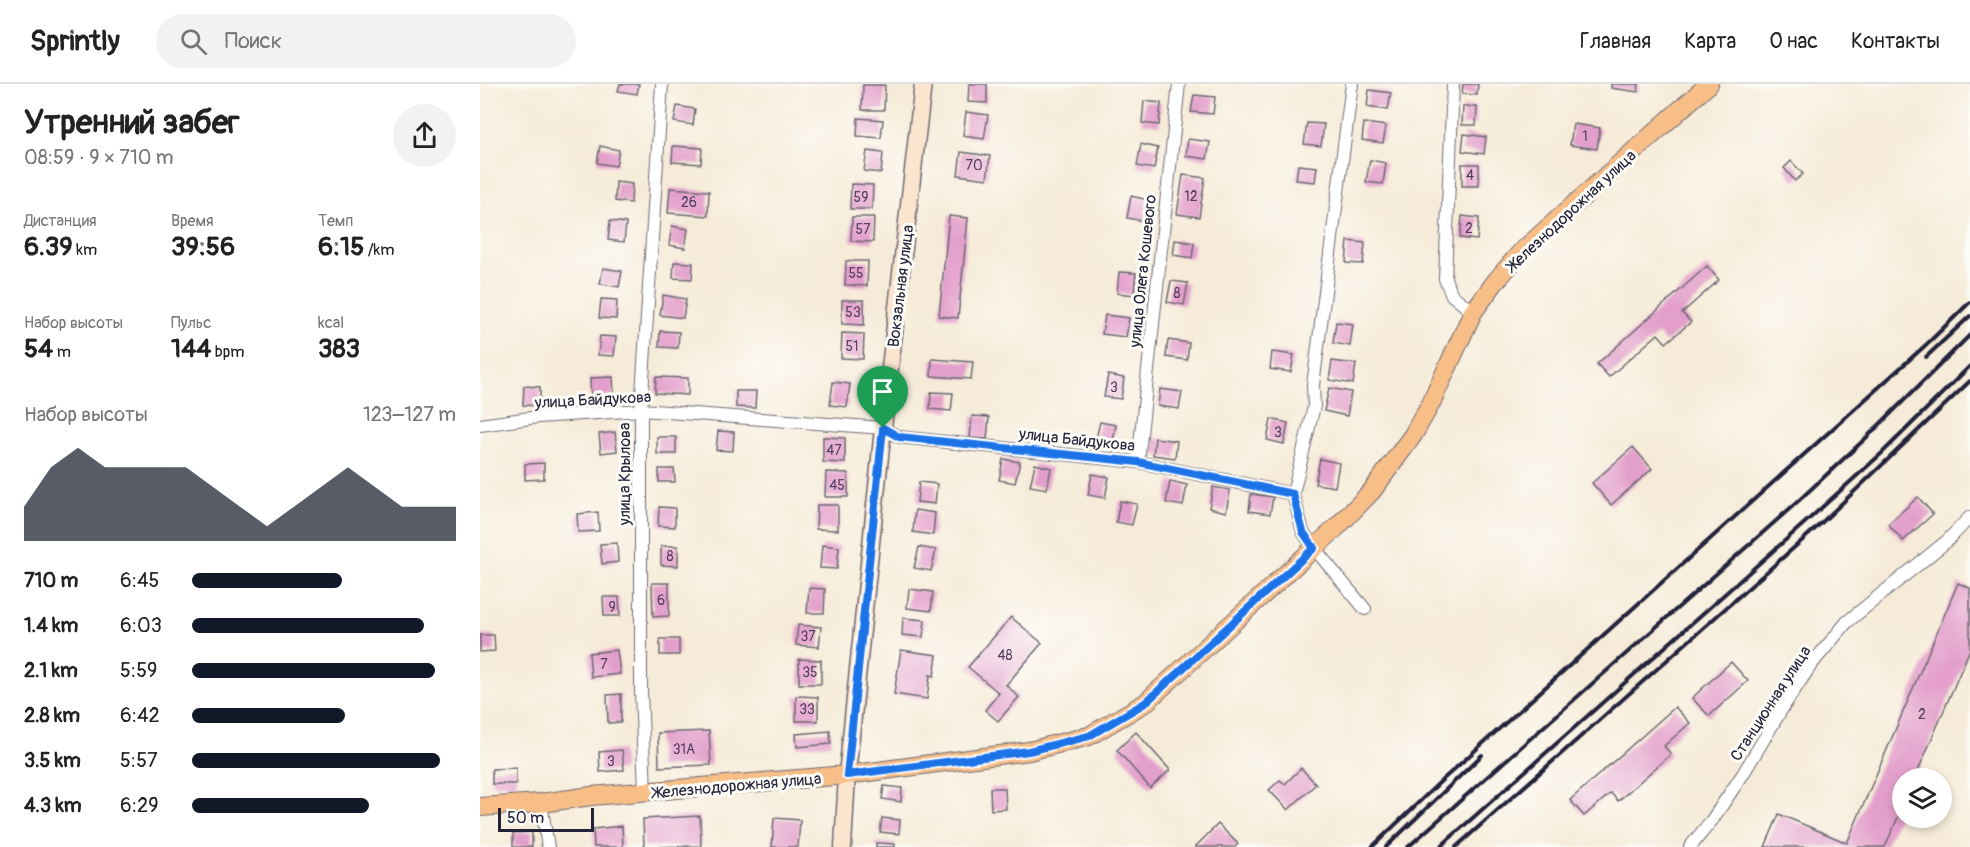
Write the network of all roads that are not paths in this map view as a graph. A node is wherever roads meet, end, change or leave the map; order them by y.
1 (662, 84) edge
2 (923, 84) edge
3 (1179, 84) edge
4 (1352, 84) edge
5 (1453, 84) edge
6 (1709, 84) edge
7 (1473, 312) junction
8 (640, 410) junction
9 (480, 425) edge
10 (883, 428) junction
11 (1138, 462) junction
12 (1293, 494) junction
13 (1970, 517) edge
14 (1314, 548) junction
15 (1365, 609) dead end
16 (847, 775) junction
17 (645, 792) junction
18 (541, 803) junction
19 (480, 807) edge
20 (548, 847) edge
21 (843, 847) edge
22 (1690, 847) edge

1 - 8 street, улица Крылова
2 - 10 street, Вокзальная улица
3 - 11 street, улица Олега Кошевого
4 - 12 street
5 - 7 street
6 - 7 main road, Железнодорожная улица
7 - 14 main road, Железнодорожная улица
8 - 9 street, улица Байдукова
8 - 10 street, улица Байдукова
8 - 17 street, улица Крылова
10 - 11 street, улица Байдукова
10 - 16 street, Вокзальная улица
11 - 12 street, улица Байдукова
12 - 14 street
13 - 22 street, Станционная улица
14 - 15 street
14 - 16 main road, Железнодорожная улица
16 - 17 main road, Железнодорожная улица
16 - 21 street, Вокзальная улица
17 - 18 main road, Железнодорожная улица
18 - 19 main road, Железнодорожная улица
18 - 20 street

